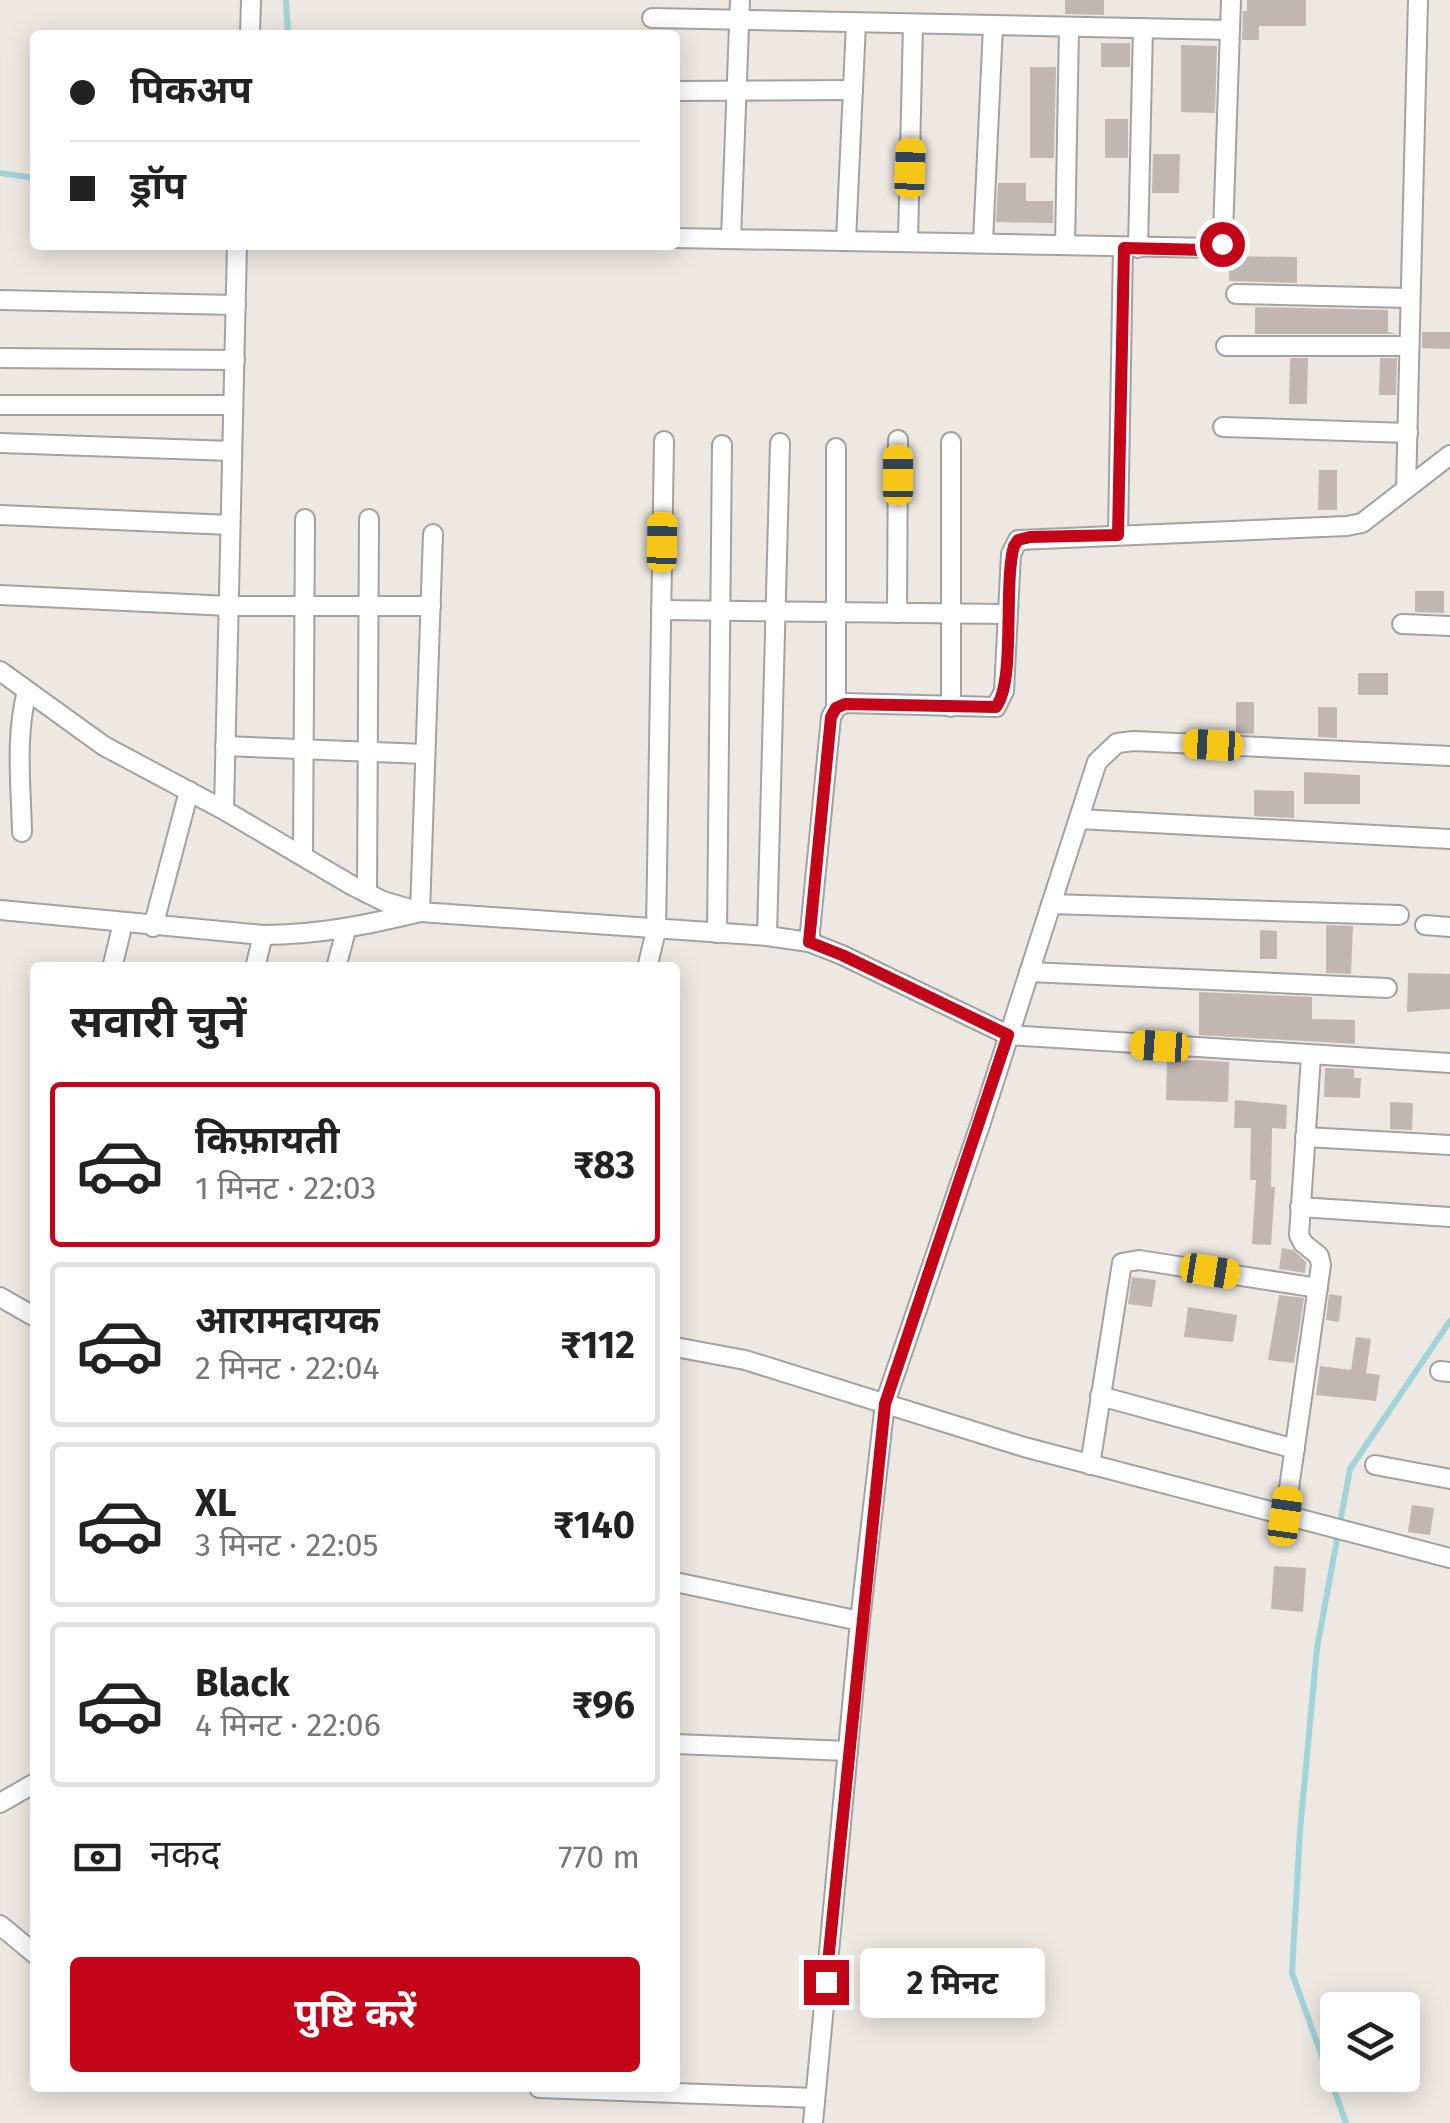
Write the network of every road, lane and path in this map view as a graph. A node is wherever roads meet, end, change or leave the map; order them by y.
1 (250, 0) edge
2 (740, 0) edge
3 (1231, 0) edge
4 (1418, 0) edge
5 (652, 18) dead end
6 (740, 20) junction
7 (856, 23) junction
8 (913, 24) junction
9 (993, 26) junction
10 (1069, 27) junction
11 (1143, 28) junction
12 (250, 30) edge
13 (1229, 30) junction
14 (853, 90) junction
15 (680, 91) edge
16 (737, 93) junction
17 (680, 238) edge
18 (731, 238) junction
19 (846, 240) junction
20 (908, 240) junction
21 (983, 242) junction
22 (1065, 246) junction
23 (1131, 248) junction
24 (237, 250) edge
25 (1236, 294) dead end
26 (1410, 298) junction
27 (0, 300) edge
28 (236, 305) junction
29 (1226, 346) dead end
30 (1409, 346) junction
31 (0, 358) edge
32 (234, 360) junction
33 (0, 405) edge
34 (234, 405) junction
35 (1223, 427) dead end
36 (1408, 433) junction
37 (898, 440) dead end
38 (664, 441) dead end
39 (952, 442) dead end
40 (0, 443) edge
41 (780, 443) dead end
42 (722, 445) dead end
43 (836, 448) dead end
44 (232, 451) junction
45 (1450, 456) edge
46 (1406, 490) junction
47 (0, 515) edge
48 (305, 519) dead end
49 (369, 519) dead end
50 (230, 524) junction
51 (433, 534) dead end
52 (1118, 535) junction
53 (0, 595) edge
54 (228, 606) junction
55 (305, 606) junction
56 (370, 606) junction
57 (431, 606) junction
58 (661, 610) junction
59 (719, 611) junction
60 (774, 612) junction
61 (836, 612) junction
62 (896, 614) junction
63 (952, 614) junction
64 (1006, 614) junction
65 (1402, 624) dead end
66 (1450, 626) edge
67 (0, 671) edge
68 (27, 691) junction
69 (952, 707) junction
70 (836, 708) junction
71 (226, 746) junction
72 (304, 752) junction
73 (368, 753) junction
74 (426, 754) junction
75 (1450, 756) edge
76 (189, 792) junction
77 (224, 810) junction
78 (1079, 819) junction
79 (22, 832) dead end
80 (1450, 839) edge
81 (303, 856) junction
82 (368, 893) junction
83 (1051, 904) junction
84 (0, 910) edge
85 (420, 912) junction
86 (1399, 915) dead end
87 (123, 922) junction
88 (1425, 925) dead end
89 (153, 927) junction
90 (1450, 927) edge
91 (346, 930) junction
92 (656, 930) junction
93 (716, 933) junction
94 (263, 936) junction
95 (767, 936) junction
96 (809, 942) junction
97 (113, 962) edge
98 (257, 962) edge
99 (338, 962) edge
100 (648, 962) edge
101 (1030, 972) junction
102 (1387, 988) dead end
103 (1008, 1035) junction
104 (1311, 1056) junction
105 (1450, 1063) edge
106 (1305, 1137) junction
107 (1450, 1145) edge
108 (1300, 1208) junction
109 (1450, 1216) edge
110 (1318, 1288) junction
111 (0, 1297) edge
112 (30, 1315) edge
113 (680, 1348) edge
114 (1100, 1396) junction
115 (885, 1404) junction
116 (1295, 1448) junction
117 (1090, 1465) junction
118 (1375, 1465) dead end
119 (1450, 1480) edge
120 (1285, 1516) junction
121 (1450, 1558) edge
122 (680, 1583) edge
123 (860, 1621) junction
124 (680, 1744) edge
125 (848, 1750) junction
126 (30, 1786) edge
127 (0, 1803) edge
128 (0, 1925) edge
129 (30, 1950) edge
130 (649, 2092) edge
131 (815, 2098) junction
132 (813, 2123) edge

1 - 12 street
2 - 6 street
3 - 13 street
4 - 26 street
5 - 6 street
6 - 7 street
6 - 16 street
7 - 8 street
7 - 14 street
8 - 9 street
8 - 20 street
9 - 10 street
9 - 21 street
10 - 11 street
10 - 22 street
11 - 13 street
11 - 23 street
13 - 23 street
14 - 16 street
14 - 19 street
15 - 16 street
16 - 18 street
17 - 18 street
18 - 19 street
19 - 20 street
20 - 21 street
21 - 22 street
22 - 23 street
23 - 52 street
24 - 28 street
25 - 26 street
26 - 30 street
27 - 28 street
28 - 32 street
29 - 30 street
30 - 36 street
31 - 32 street
32 - 34 street
33 - 34 street
34 - 44 street
35 - 36 street
36 - 46 street
37 - 62 street
38 - 58 street
39 - 63 street
40 - 44 street
41 - 60 street
42 - 59 street
43 - 61 street
44 - 50 street
45 - 46 street
46 - 52 street
47 - 50 street
48 - 55 street
49 - 56 street
50 - 54 street
51 - 57 street
52 - 64 street
53 - 54 street
54 - 55 street
54 - 71 street
55 - 56 street
55 - 72 street
56 - 57 street
56 - 73 street
57 - 74 street
58 - 59 street
58 - 92 street
59 - 60 street
59 - 93 street
60 - 61 street
60 - 95 street
61 - 62 street
61 - 70 street
62 - 63 street
63 - 64 street
63 - 69 street
64 - 69 street
65 - 66 street
67 - 68 street
68 - 76 street
68 - 79 street
69 - 70 street
70 - 96 street
71 - 72 street
71 - 77 street
72 - 73 street
72 - 81 street
73 - 74 street
73 - 82 street
74 - 85 street
75 - 78 street
76 - 77 street
76 - 89 street
77 - 81 street
78 - 80 street
78 - 83 street
81 - 82 street
82 - 85 street
83 - 86 street
83 - 101 street
84 - 87 street
85 - 91 street
85 - 92 street
87 - 89 street
87 - 97 street
88 - 90 street
89 - 94 street
91 - 94 street
91 - 99 street
92 - 93 street
92 - 100 street
93 - 95 street
94 - 98 street
95 - 96 street
96 - 103 street
101 - 102 street
101 - 103 street
103 - 104 street
103 - 115 street
104 - 105 street
104 - 106 street
106 - 107 street
106 - 108 street
108 - 109 street
108 - 110 street
110 - 114 street
110 - 116 street
111 - 112 street
113 - 115 street
114 - 116 street
114 - 117 street
115 - 117 street
115 - 123 street
116 - 120 street
117 - 120 street
118 - 119 street
120 - 121 street
122 - 123 street
123 - 125 street
124 - 125 street
125 - 131 street
126 - 127 street
128 - 129 street
130 - 131 street
131 - 132 street

